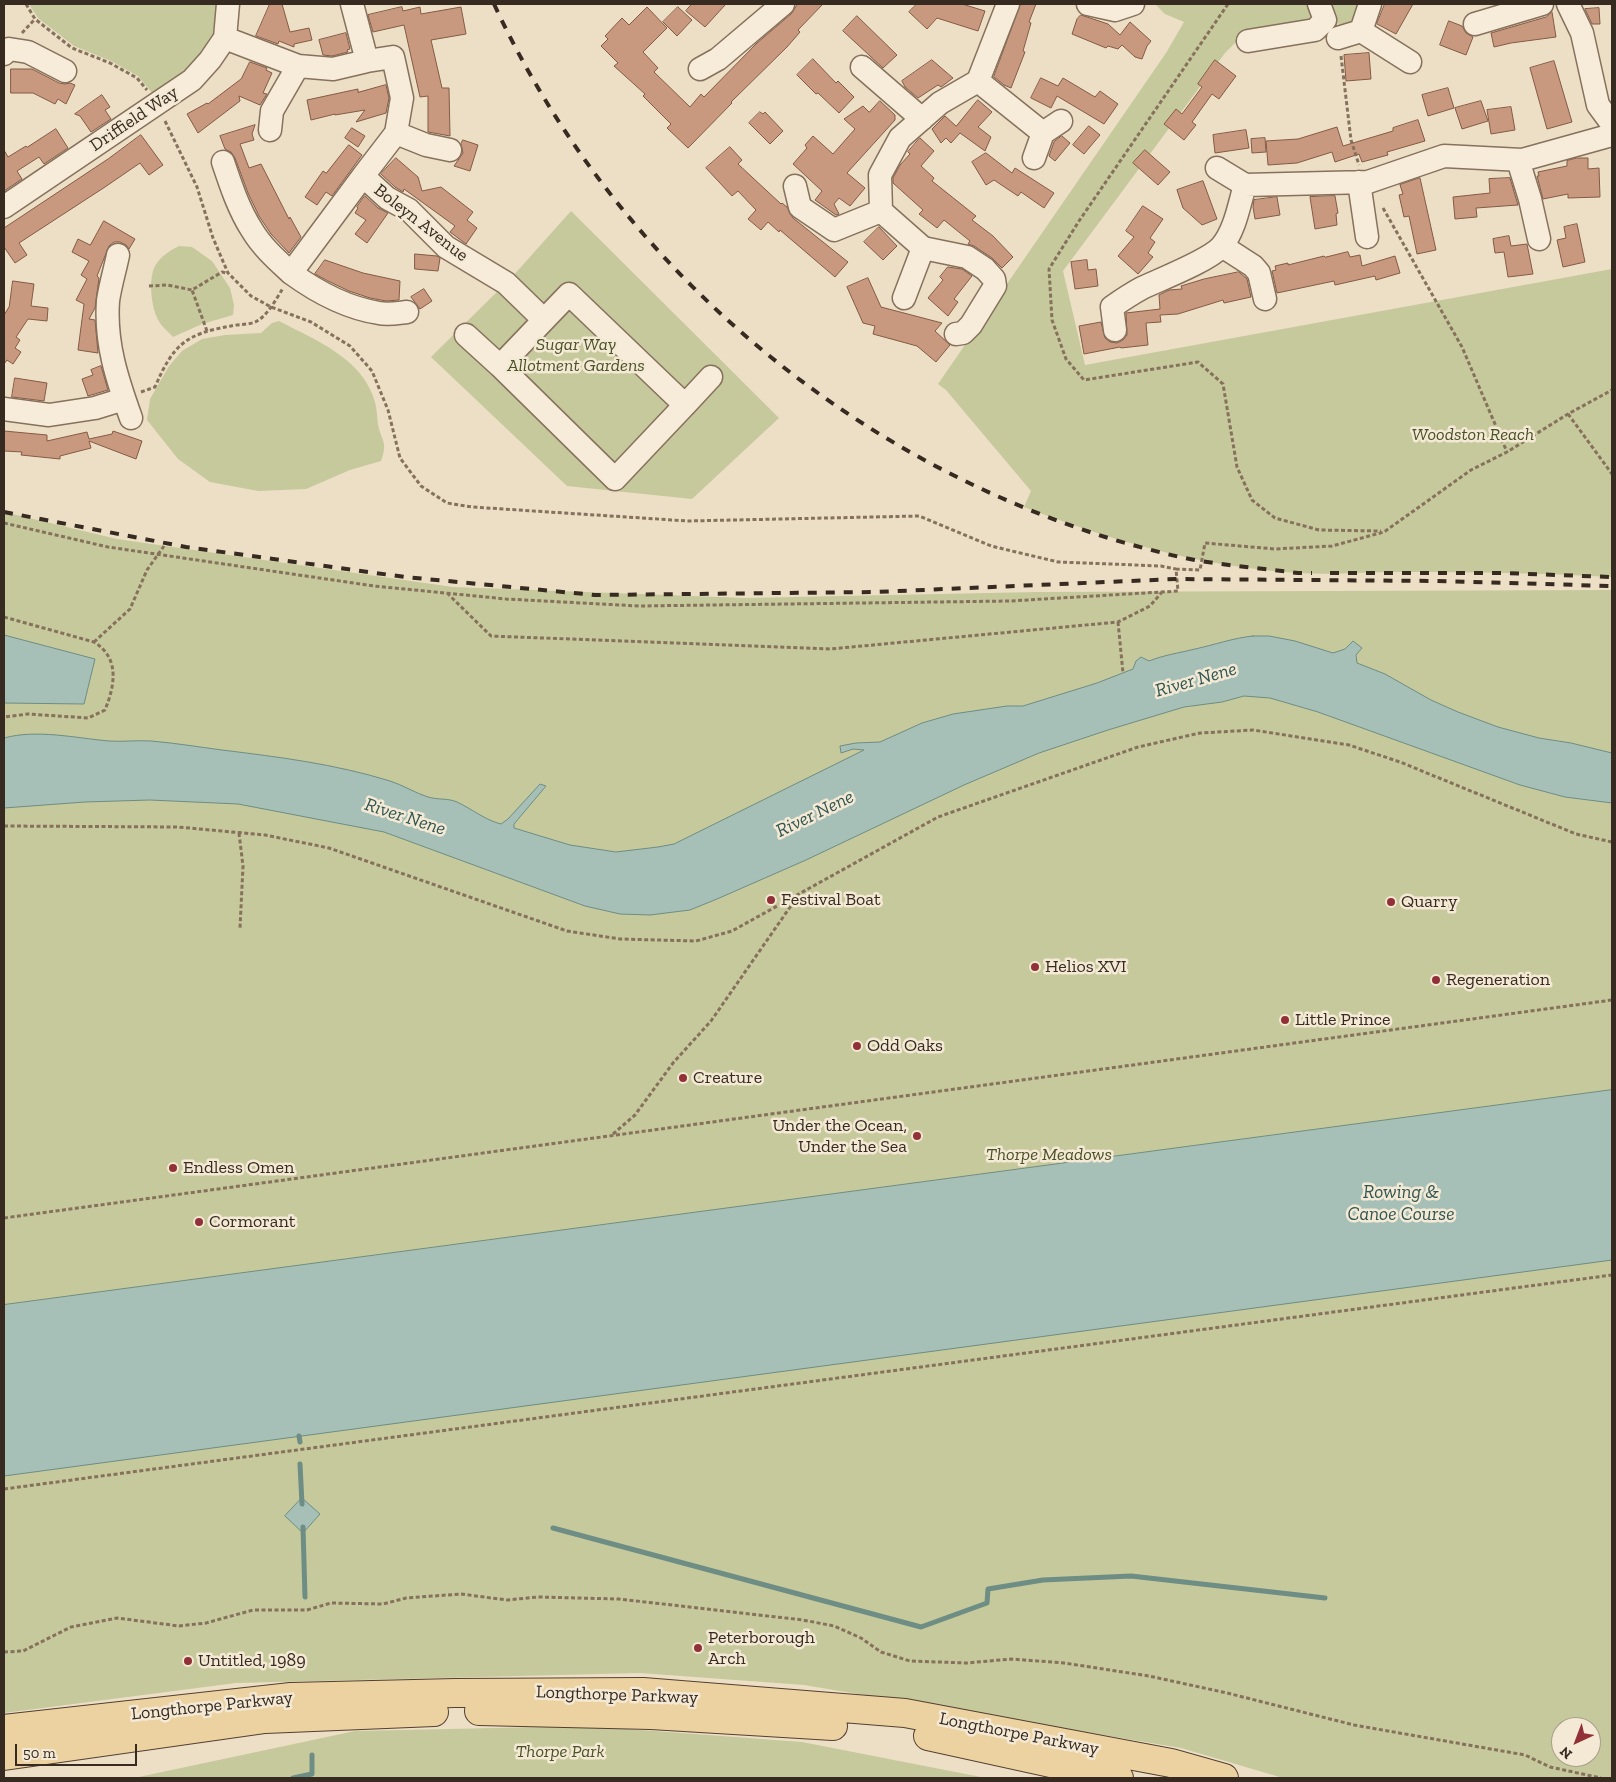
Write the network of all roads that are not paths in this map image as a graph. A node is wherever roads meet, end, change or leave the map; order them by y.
1 (228, 4) edge
2 (352, 4) edge
3 (783, 4) edge
4 (1008, 4) edge
5 (1088, 4) edge
6 (1133, 4) edge
7 (1319, 4) edge
8 (1370, 4) edge
9 (1542, 4) edge
10 (1568, 4) edge
11 (1475, 24) dead end
12 (1361, 31) junction
13 (225, 38) junction
14 (1338, 38) road end
15 (1248, 41) dead end
16 (6, 47) edge
17 (367, 60) junction
18 (1410, 62) dead end
19 (298, 66) junction
20 (862, 67) dead end
21 (700, 69) dead end
22 (65, 71) dead end
23 (978, 81) junction
24 (922, 119) junction
25 (1612, 124) edge
26 (270, 130) dead end
27 (396, 133) junction
28 (1612, 135) edge
29 (450, 150) dead end
30 (1034, 158) dead end
31 (1518, 160) junction
32 (223, 162) dead end
33 (1216, 168) dead end
34 (363, 176) junction
35 (1363, 182) junction
36 (1245, 185) junction
37 (795, 186) dead end
38 (4, 207) edge
39 (882, 210) junction
40 (1367, 237) dead end
41 (1539, 239) dead end
42 (1222, 246) junction
43 (923, 248) junction
44 (118, 255) dead end
45 (291, 273) junction
46 (904, 298) dead end
47 (1264, 299) dead end
48 (407, 312) dead end
49 (544, 320) junction
50 (1115, 330) dead end
51 (956, 334) dead end
52 (466, 335) dead end
53 (500, 366) junction
54 (711, 378) dead end
55 (685, 405) junction
56 (4, 410) edge
57 (4, 1728) edge
58 (4, 1756) edge
59 (1119, 1778) edge
60 (1224, 1778) edge

1 - 13 street, Driffield Way
2 - 17 street
3 - 21 street
4 - 23 street
5 - 6 street
7 - 15 street
8 - 12 street
9 - 11 street
10 - 25 street
12 - 14 street
12 - 18 street
13 - 19 street, Boleyn Avenue
13 - 38 street, Driffield Way
16 - 22 street
17 - 19 street, Boleyn Avenue
17 - 27 street, Boleyn Avenue
19 - 26 street
20 - 24 street
23 - 24 street
23 - 30 street
24 - 39 street
27 - 29 street
27 - 34 street, Boleyn Avenue
28 - 31 street
31 - 35 street
31 - 41 street
32 - 45 street
33 - 36 street
34 - 45 street, Boleyn Avenue
34 - 49 street, Boleyn Avenue
35 - 36 street
35 - 40 street
36 - 42 street
37 - 39 street
39 - 43 street
42 - 47 street
42 - 50 street
43 - 46 street
43 - 51 street
44 - 56 street
45 - 48 street
49 - 53 street
49 - 55 street
52 - 53 street
53 - 55 street
54 - 55 street
57 - 60 main road, Longthorpe Parkway
58 - 59 main road, Longthorpe Parkway

